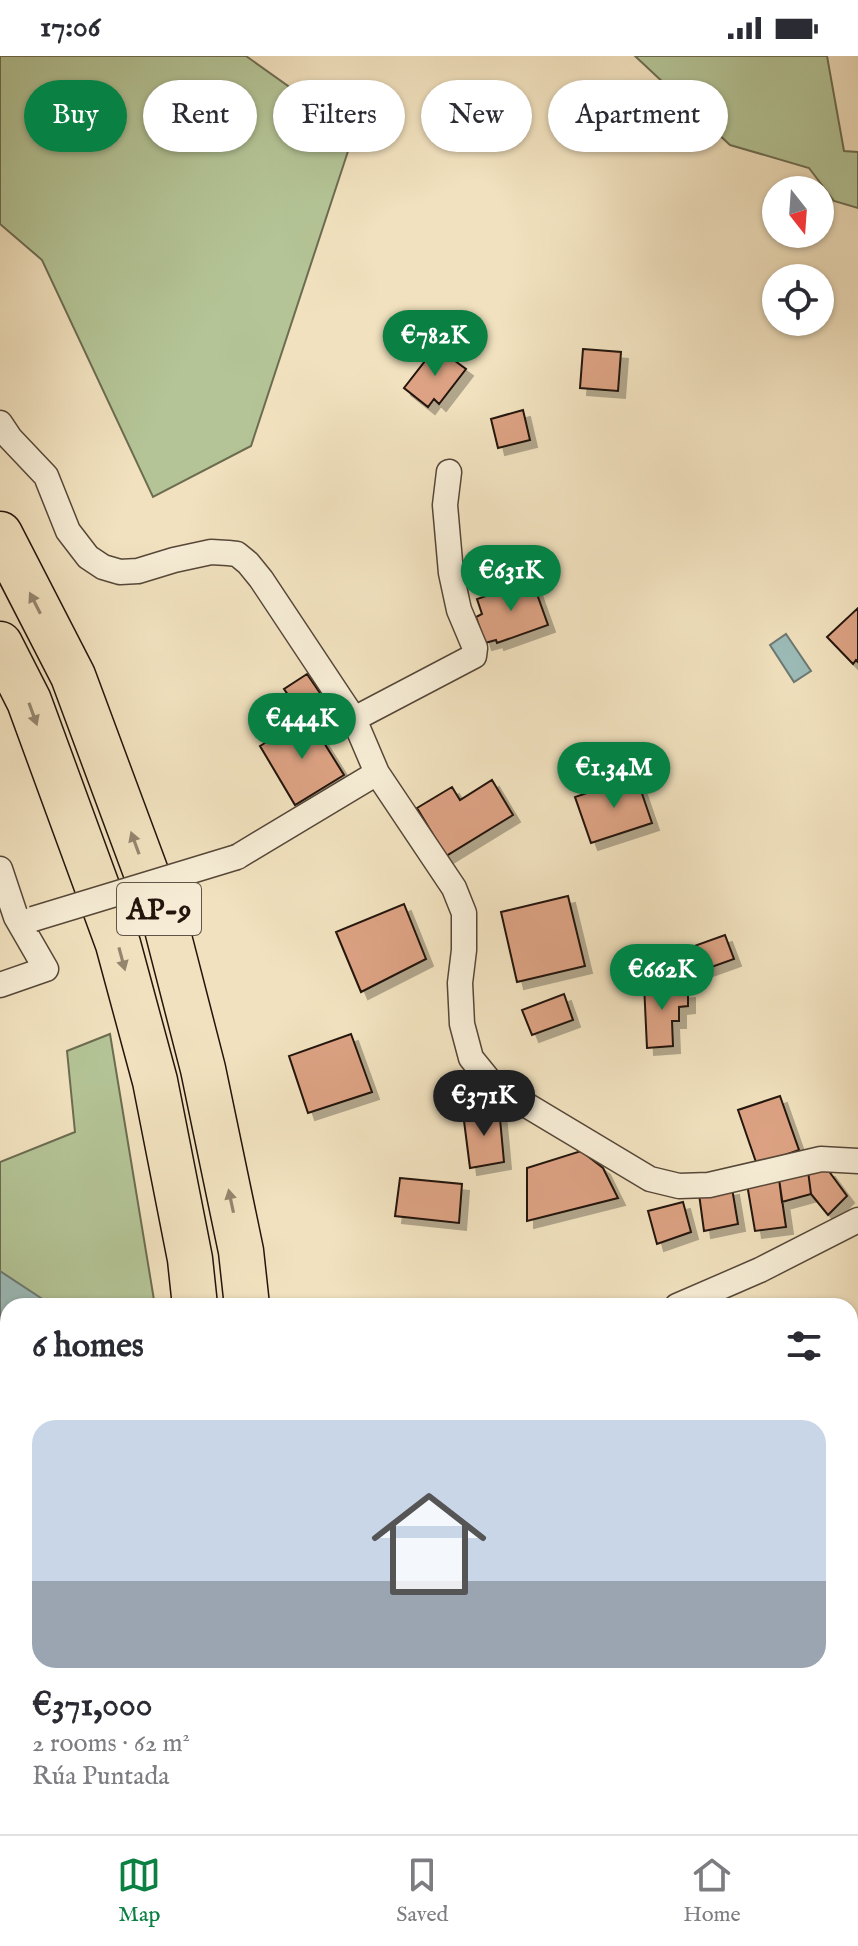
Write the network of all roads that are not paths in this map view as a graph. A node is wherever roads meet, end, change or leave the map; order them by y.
1 (0, 423) edge
2 (449, 472) dead end
3 (0, 534) edge
4 (0, 644) edge
5 (354, 719) junction
6 (377, 773) junction
7 (0, 869) edge
8 (25, 918) junction
9 (0, 985) edge
10 (858, 1161) edge
11 (858, 1220) edge
12 (241, 1251) junction
13 (194, 1298) edge
14 (246, 1298) edge
15 (258, 1298) edge
16 (695, 1298) edge

1 - 5 street
2 - 5 street
12 -> 3 highway, AP-9
4 -> 13 highway, AP-9
5 - 6 street
6 - 8 street, bridge
6 - 10 street
7 - 8 street
8 - 9 street
11 - 16 street
12 - 14 highway, AP-9
12 - 15 highway, AP-9

